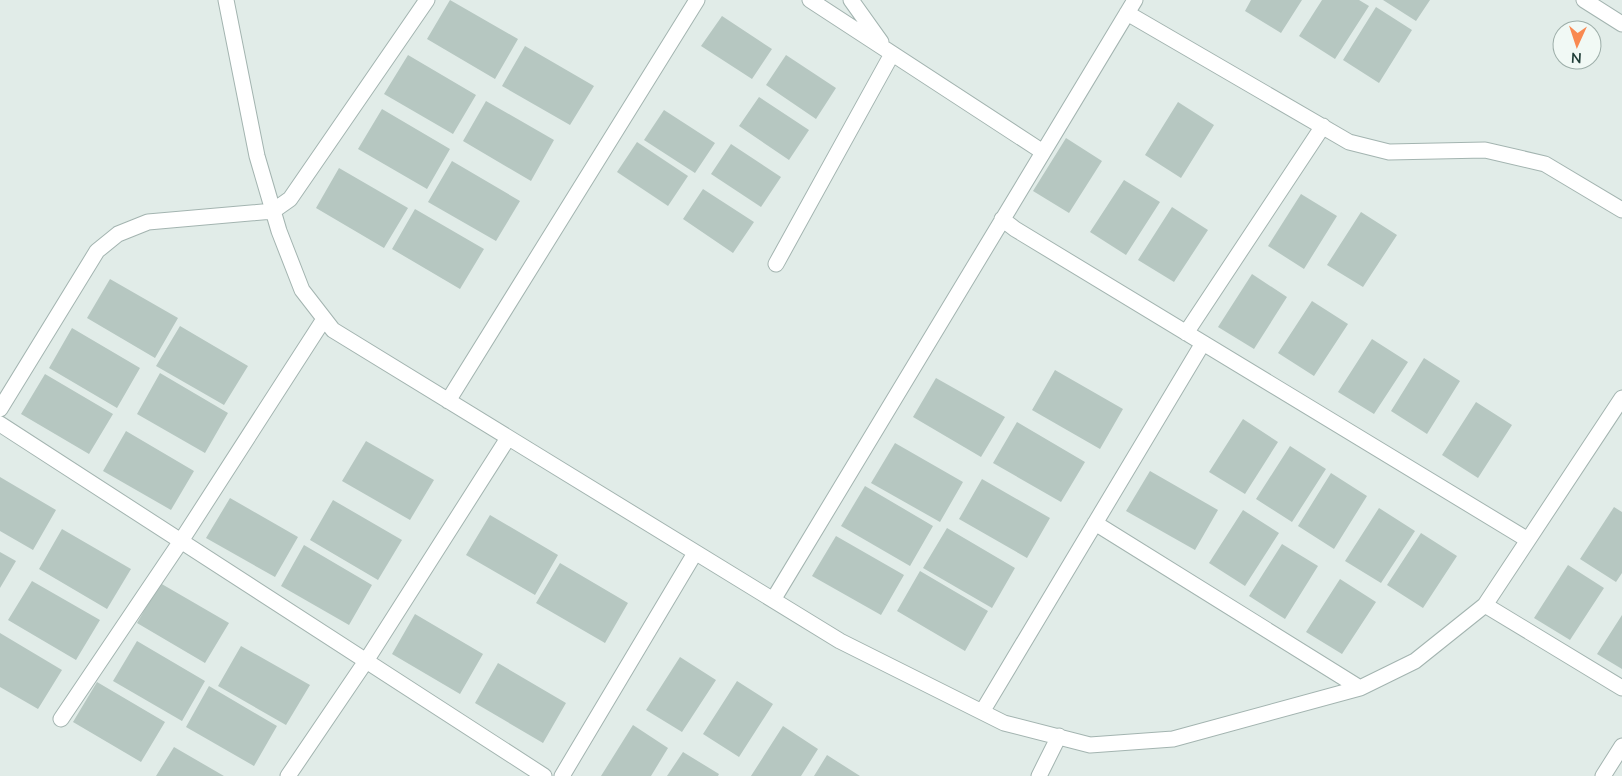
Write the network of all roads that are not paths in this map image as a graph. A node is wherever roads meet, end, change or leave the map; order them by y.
1 (229, 0) edge
2 (427, 0) edge
3 (698, 0) edge
4 (810, 0) edge
5 (851, 0) edge
6 (1584, 0) edge
7 (1131, 6) edge
8 (1622, 24) edge
9 (889, 52) junction
10 (1324, 126) junction
11 (1043, 152) junction
12 (1622, 210) edge
13 (273, 211) junction
14 (1002, 220) junction
15 (776, 264) dead end
16 (324, 318) junction
17 (1186, 332) junction
18 (1203, 343) junction
19 (1622, 398) edge
20 (448, 401) junction
21 (0, 409) edge
22 (0, 424) edge
23 (508, 438) junction
24 (1095, 523) junction
25 (1528, 540) junction
26 (180, 541) junction
27 (695, 552) junction
28 (773, 600) junction
29 (1485, 605) junction
30 (366, 661) junction
31 (1360, 688) junction
32 (1622, 688) edge
33 (982, 712) junction
34 (61, 719) dead end
35 (1059, 736) junction
36 (1622, 746) edge
37 (288, 776) edge
38 (544, 776) edge
39 (562, 776) edge
40 (1039, 776) edge
41 (1603, 776) edge

1 - 13 street
2 - 13 street
3 - 20 street
4 - 9 street
5 - 9 street
6 - 8 street
7 - 10 street
7 - 11 street
9 - 11 street
9 - 15 street
10 - 12 street
10 - 17 street
11 - 14 street
13 - 16 street
13 - 21 street
14 - 17 street
14 - 28 street
16 - 20 street
16 - 26 street
17 - 18 street
18 - 24 street
18 - 25 street
19 - 25 street
20 - 23 street
22 - 26 street
23 - 27 street
23 - 30 street
24 - 31 street
24 - 33 street
25 - 29 street
26 - 30 street
26 - 34 street
27 - 28 street
27 - 39 street
28 - 33 street
29 - 31 street
29 - 32 street
30 - 37 street
30 - 38 street
31 - 35 street
33 - 35 street
35 - 40 street
36 - 41 street

